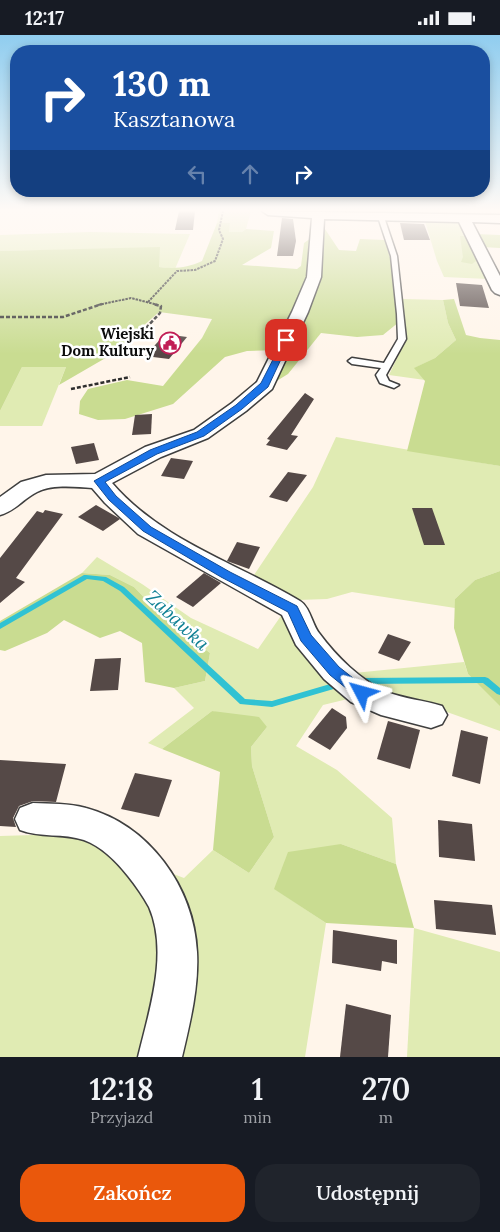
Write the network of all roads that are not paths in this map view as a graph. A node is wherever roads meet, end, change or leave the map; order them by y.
1 (315, 259) edge
2 (394, 259) edge
3 (484, 259) edge
4 (500, 290) edge
5 (352, 361) dead end
6 (386, 365) junction
7 (394, 385) dead end
8 (99, 481) junction
9 (0, 506) edge
10 (431, 715) dead end
11 (33, 819) dead end
12 (160, 1057) edge

1 - 8 street
2 - 6 lane
3 - 4 street
5 - 6 lane
6 - 7 lane
8 - 9 street
8 - 10 street
11 - 12 street

